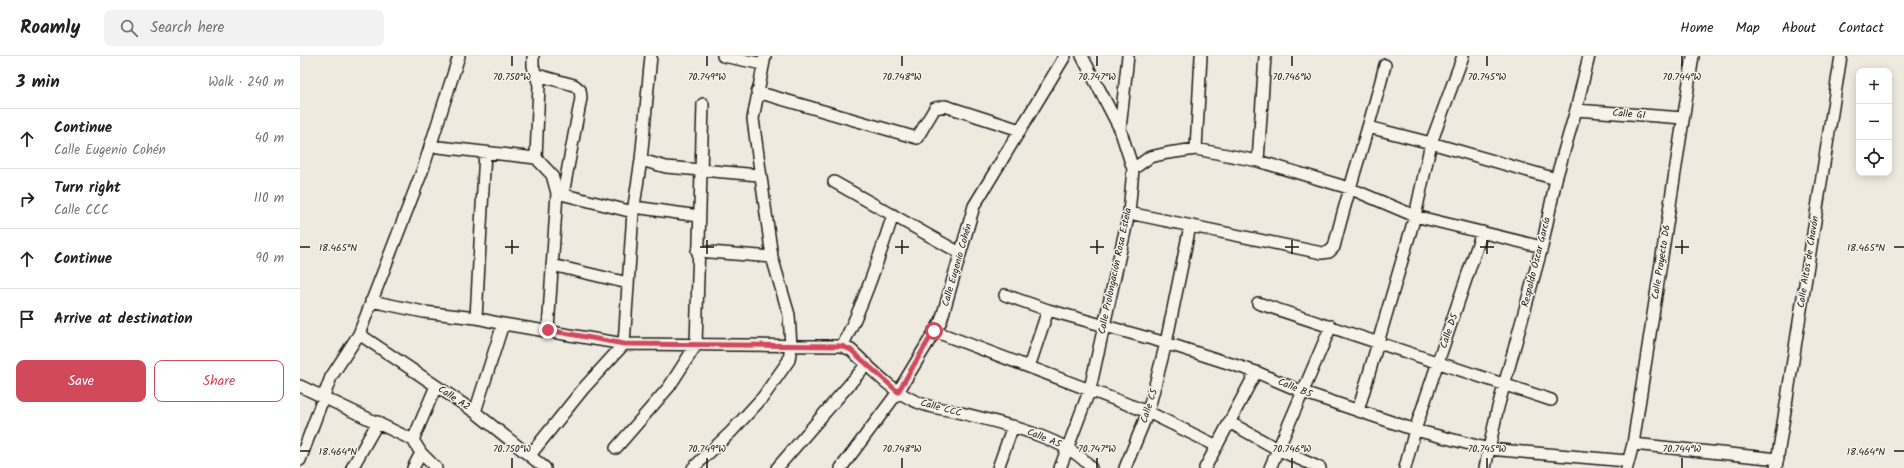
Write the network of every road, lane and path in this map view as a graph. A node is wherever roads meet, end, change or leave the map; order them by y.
1 (459, 56) edge
2 (533, 56) edge
3 (651, 56) edge
4 (723, 56) edge
5 (1065, 56) edge
6 (1082, 56) edge
7 (1128, 56) edge
8 (1201, 56) edge
9 (1265, 56) edge
10 (1463, 56) edge
11 (1589, 56) edge
12 (1693, 56) edge
13 (1841, 56) edge
14 (764, 60) edge
15 (1385, 65) dead end
16 (537, 75) junction
17 (757, 92) junction
18 (703, 104) dead end
19 (1576, 110) junction
20 (1683, 118) junction
21 (1368, 127) junction
22 (1120, 129) junction
23 (1020, 130) junction
24 (1431, 142) junction
25 (430, 146) junction
26 (1196, 149) junction
27 (485, 152) junction
28 (536, 158) junction
29 (641, 160) junction
30 (1258, 161) junction
31 (1133, 169) junction
32 (700, 170) junction
33 (759, 175) junction
34 (1556, 179) junction
35 (834, 182) dead end
36 (1349, 188) junction
37 (560, 193) junction
38 (634, 209) junction
39 (1129, 213) junction
40 (699, 216) junction
41 (893, 216) junction
42 (1415, 216) junction
43 (1190, 226) junction
44 (1482, 232) junction
45 (1542, 247) junction
46 (697, 251) junction
47 (960, 253) junction
48 (772, 257) junction
49 (552, 265) junction
50 (628, 283) junction
51 (1005, 295) dead end
52 (371, 301) junction
53 (1258, 303) dead end
54 (1048, 310) junction
55 (476, 318) junction
56 (503, 324) junction
57 (1103, 325) junction
58 (1331, 326) junction
59 (548, 330) junction
60 (934, 331) junction
61 (359, 334) junction
62 (1378, 342) junction
63 (1166, 343) junction
64 (624, 344) junction
65 (696, 345) junction
66 (791, 346) junction
67 (842, 346) junction
68 (867, 364) junction
69 (1438, 364) junction
70 (1029, 367) junction
71 (1256, 372) junction
72 (1504, 384) junction
73 (300, 386) edge
74 (436, 386) junction
75 (1090, 389) junction
76 (898, 392) junction
77 (1302, 392) junction
78 (323, 398) junction
79 (1551, 400) dead end
80 (1358, 411) junction
81 (474, 412) junction
82 (1148, 412) junction
83 (378, 422) junction
84 (1229, 422) junction
85 (1013, 426) junction
86 (1415, 430) junction
87 (413, 440) junction
88 (1633, 444) junction
89 (1217, 446) junction
90 (616, 448) dead end
91 (1066, 448) junction
92 (1489, 449) junction
93 (1280, 450) junction
94 (421, 453) junction
95 (530, 455) junction
96 (300, 460) edge
97 (1777, 463) edge
98 (1627, 465) edge
99 (352, 468) edge
100 (413, 468) edge
101 (436, 468) edge
102 (545, 468) edge
103 (693, 468) edge
104 (777, 468) edge
105 (841, 468) edge
106 (998, 468) edge
107 (1060, 468) edge
108 (1091, 468) edge
109 (1125, 468) edge
110 (1205, 468) edge
111 (1270, 468) edge
112 (1320, 468) edge
113 (1405, 468) edge
114 (1485, 468) edge

1 - 25 street
2 - 16 street
3 - 29 street
4 - 14 street
5 - 23 street, Calle Eugenio Cohén
6 - 22 street, Calle Prolongación Rosa Estela
7 - 22 street
8 - 26 street
9 - 30 street
10 - 24 street
11 - 19 street, Respaldo Óscar García
12 - 20 street, Calle Proyecto D6
13 - 97 street, Calle Altos de Chavón
14 - 17 street
15 - 21 street
16 - 28 street
16 - 37 street
17 - 23 street
17 - 33 street
18 - 32 street
19 - 20 street, Calle G1
19 - 34 street, Respaldo Óscar García
20 - 88 street, Calle Proyecto D6
21 - 24 street
21 - 36 street
22 - 31 street, Calle Prolongación Rosa Estela
23 - 47 street, Calle Eugenio Cohén
24 - 34 street
24 - 42 street
25 - 27 street
25 - 52 street
26 - 30 street
26 - 31 street
27 - 28 street
27 - 55 street
28 - 37 street
29 - 32 street
29 - 38 street
30 - 36 street
31 - 39 street, Calle Prolongación Rosa Estela
32 - 33 street
32 - 40 street
33 - 48 street
34 - 45 street, Respaldo Óscar García
35 - 41 street
36 - 42 street
36 - 43 street
37 - 38 street
37 - 49 street
38 - 40 street
38 - 50 street
39 - 43 street
39 - 57 street, Calle Prolongación Rosa Estela
40 - 46 street
41 - 47 street
41 - 67 street
42 - 44 street
42 - 62 street
43 - 63 street, Calle C5
44 - 45 street
44 - 69 street, Calle D5
45 - 72 street, Respaldo Óscar García
46 - 48 street
46 - 65 street
47 - 60 street, Calle Eugenio Cohén
48 - 66 street
49 - 50 street
49 - 59 street
50 - 64 street
51 - 54 street, Calle B5
52 - 55 street
52 - 61 street
53 - 58 street
54 - 57 street, Calle B5
54 - 70 street
55 - 56 street
56 - 59 street
56 - 81 street
57 - 63 street, Calle B5
57 - 75 street, Calle Prolongación Rosa Estela
58 - 62 street
58 - 77 street
59 - 64 street
60 - 70 street
60 - 76 street, Calle Eugenio Cohén
61 - 74 street, Calle A2
61 - 78 street
62 - 69 street
62 - 80 street
63 - 71 street, Calle B5
63 - 82 street, Calle C5
64 - 65 street
64 - 95 street
65 - 66 street
65 - 90 street
66 - 67 street
66 - 103 street
67 - 68 street, Calle CCC
68 - 76 street, Calle CCC
68 - 104 street
69 - 72 street
69 - 86 street, Calle D5
70 - 75 street
71 - 77 street, Calle B5
71 - 84 street
72 - 79 street
72 - 92 street, Respaldo Óscar García
73 - 78 street
74 - 81 street, Calle A2
74 - 87 street
75 - 82 street
75 - 91 street, Calle Prolongación Rosa Estela
76 - 85 street, Calle CCC
76 - 105 street, Calle Eugenio Cohén
77 - 80 street, Calle B5
77 - 93 street
78 - 83 street
78 - 96 street
80 - 86 street, Calle B5
81 - 95 street, Calle A2
82 - 89 street
82 - 109 street, Calle C5
83 - 87 street
83 - 99 street
84 - 89 street
84 - 93 street
85 - 91 street, Calle A5
85 - 106 street
86 - 92 street, Calle B5
86 - 113 street, Calle D5
87 - 94 street
88 - 97 street
88 - 98 street, Calle Proyecto D6
89 - 110 street
91 - 107 street, Calle Prolongación Rosa Estela
91 - 108 street, Calle A5
92 - 98 street, Calle B5
92 - 114 street, Respaldo Óscar García
93 - 111 street
93 - 112 street
94 - 100 street
94 - 101 street
95 - 102 street, Calle A2

